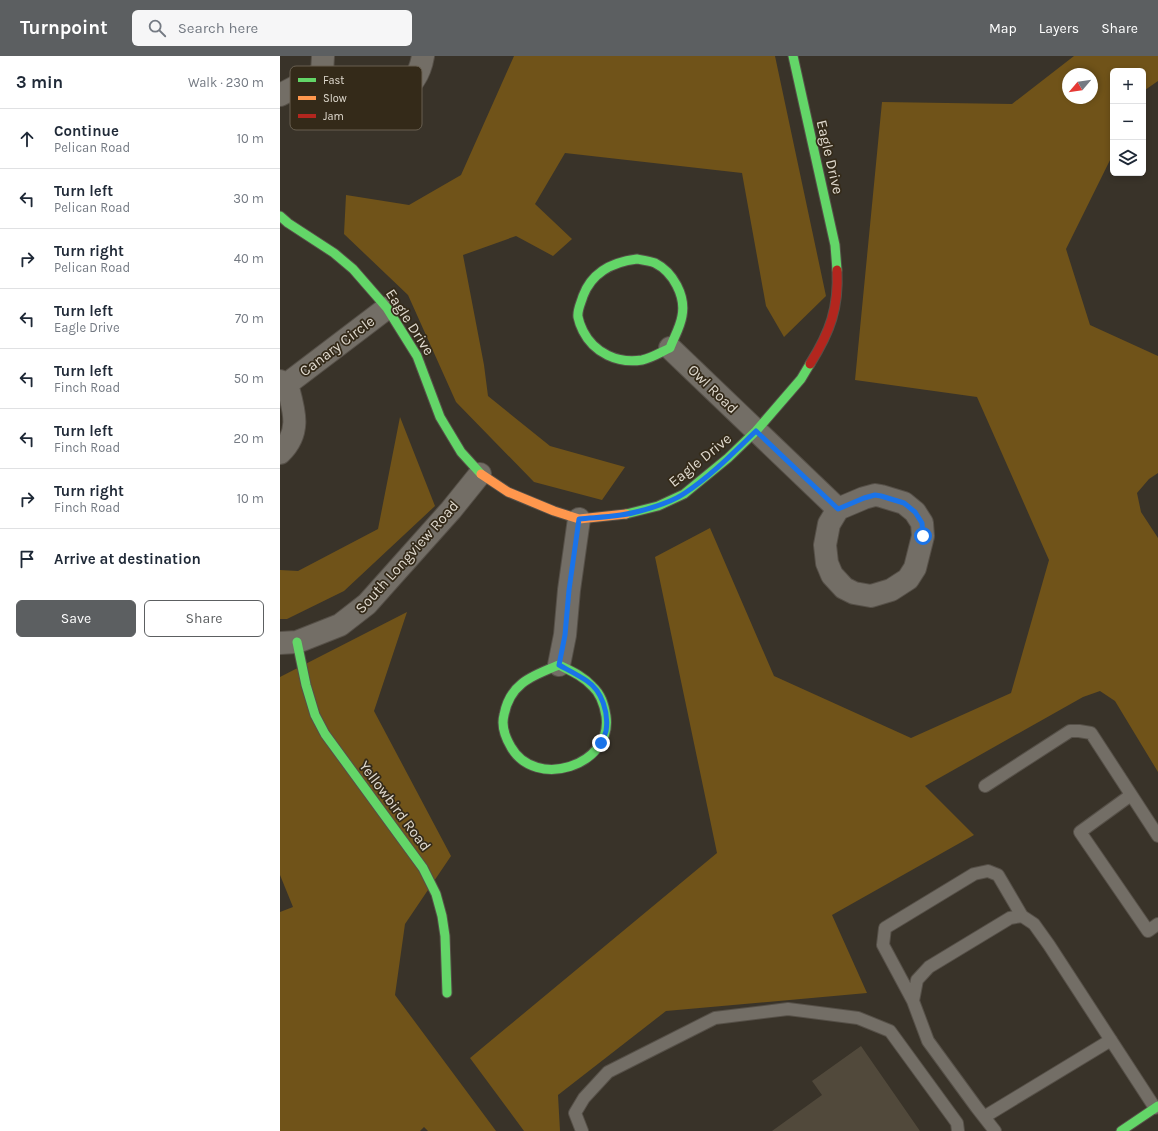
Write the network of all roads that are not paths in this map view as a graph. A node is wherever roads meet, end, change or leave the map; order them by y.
1 (423, 56) edge
2 (793, 56) edge
3 (420, 66) edge
4 (290, 88) edge
5 (280, 95) edge
6 (280, 216) edge
7 (387, 308) junction
8 (670, 348) junction
9 (283, 382) edge
10 (756, 431) junction
11 (280, 453) edge
12 (480, 474) junction
13 (838, 509) junction
14 (579, 519) junction
15 (288, 642) edge
16 (559, 665) junction
17 (986, 786) dead end
18 (1131, 795) junction
19 (1158, 836) edge
20 (1022, 916) junction
21 (1158, 924) edge
22 (446, 993) dead end
23 (913, 1001) junction
24 (1111, 1040) junction
25 (1157, 1107) edge
26 (984, 1117) junction
27 (582, 1131) edge
28 (958, 1131) edge
29 (995, 1131) edge
30 (1120, 1131) edge

1 - 3 street
2 - 10 main road, Eagle Drive
4 - 5 street
6 - 7 main road, Eagle Drive
7 - 9 street, Canary Circle
7 - 12 main road, Eagle Drive
8 - 8 main road
8 - 10 street, Owl Road
9 - 11 street, Canary Circle
10 - 13 street, Owl Road
10 - 14 main road, Eagle Drive
12 - 14 main road, Eagle Drive
12 - 15 street, South Longview Road
13 - 13 street
14 - 16 street
15 - 22 main road, Yellowbird Road
16 - 16 main road
17 - 18 lane
18 - 19 lane
18 - 21 lane
20 - 23 lane
20 - 23 lane
20 - 24 lane
23 - 26 lane
24 - 25 lane
24 - 26 lane
25 - 30 main road
26 - 29 lane
27 - 28 lane

